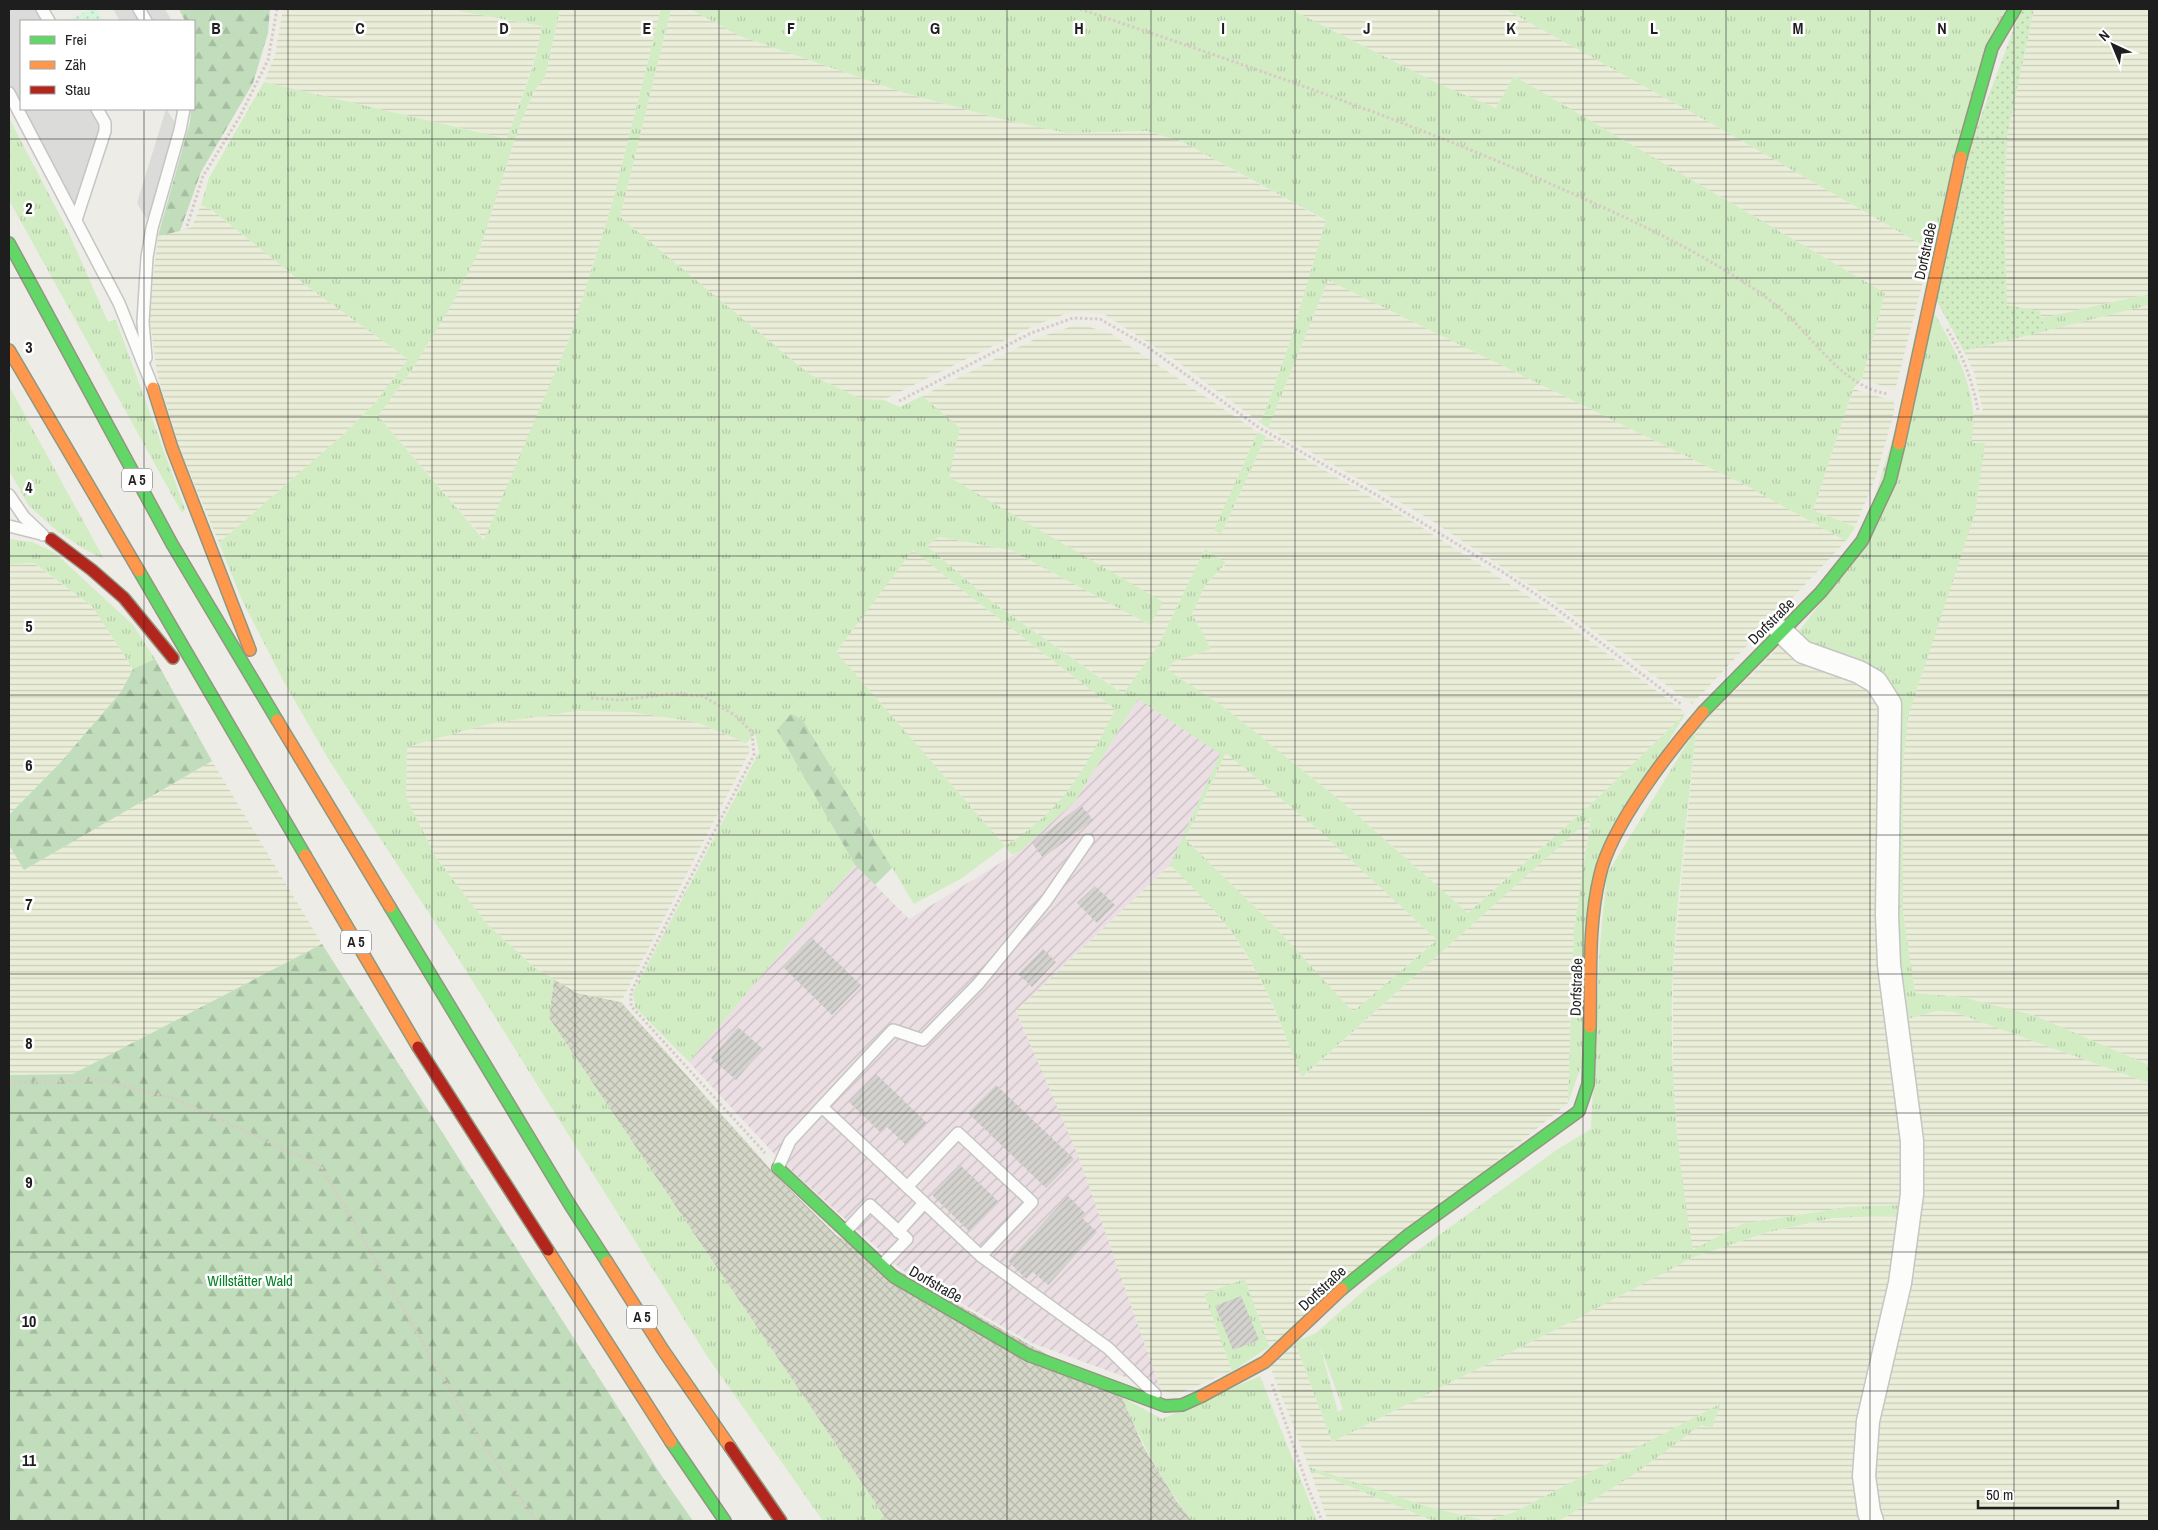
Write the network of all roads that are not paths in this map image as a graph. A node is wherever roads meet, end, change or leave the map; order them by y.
1 (42, 9) edge
2 (139, 9) edge
3 (2016, 9) edge
4 (48, 20) edge
5 (145, 20) edge
6 (9, 93) edge
7 (98, 110) edge
8 (184, 110) edge
9 (76, 220) junction
10 (9, 243) edge
11 (9, 350) edge
12 (147, 370) junction
13 (153, 388) joint
14 (9, 495) edge
15 (9, 526) edge
16 (47, 537) junction
17 (1781, 631) junction
18 (273, 713) junction
19 (245, 755) junction
20 (1088, 840) dead end
21 (822, 1107) junction
22 (778, 1168) joint
23 (907, 1187) junction
24 (924, 1203) junction
25 (846, 1231) junction
26 (898, 1232) junction
27 (981, 1256) junction
28 (882, 1265) junction
29 (1165, 1406) junction
30 (725, 1521) edge
31 (781, 1521) edge
32 (1872, 1521) edge

1 - 4 lane
2 - 5 lane
3 - 17 main road, Dorfstraße
6 - 9 lane
7 - 9 lane
8 - 12 lane
9 - 12 lane
10 - 18 main road, A 5
11 - 19 main road, A 5
12 - 13 lane
13 - 18 main road
14 - 16 lane
15 - 16 lane
16 - 19 main road
17 - 29 main road, Dorfstraße
17 - 32 street
18 - 31 main road, A 5
19 - 30 main road, A 5
20 - 21 lane
21 - 22 lane
21 - 23 lane
22 - 25 main road, Dorfstraße
23 - 24 lane
23 - 27 lane
24 - 26 lane
24 - 27 lane
25 - 26 lane
25 - 28 main road, Dorfstraße
26 - 28 lane
27 - 29 lane
28 - 29 main road, Dorfstraße

